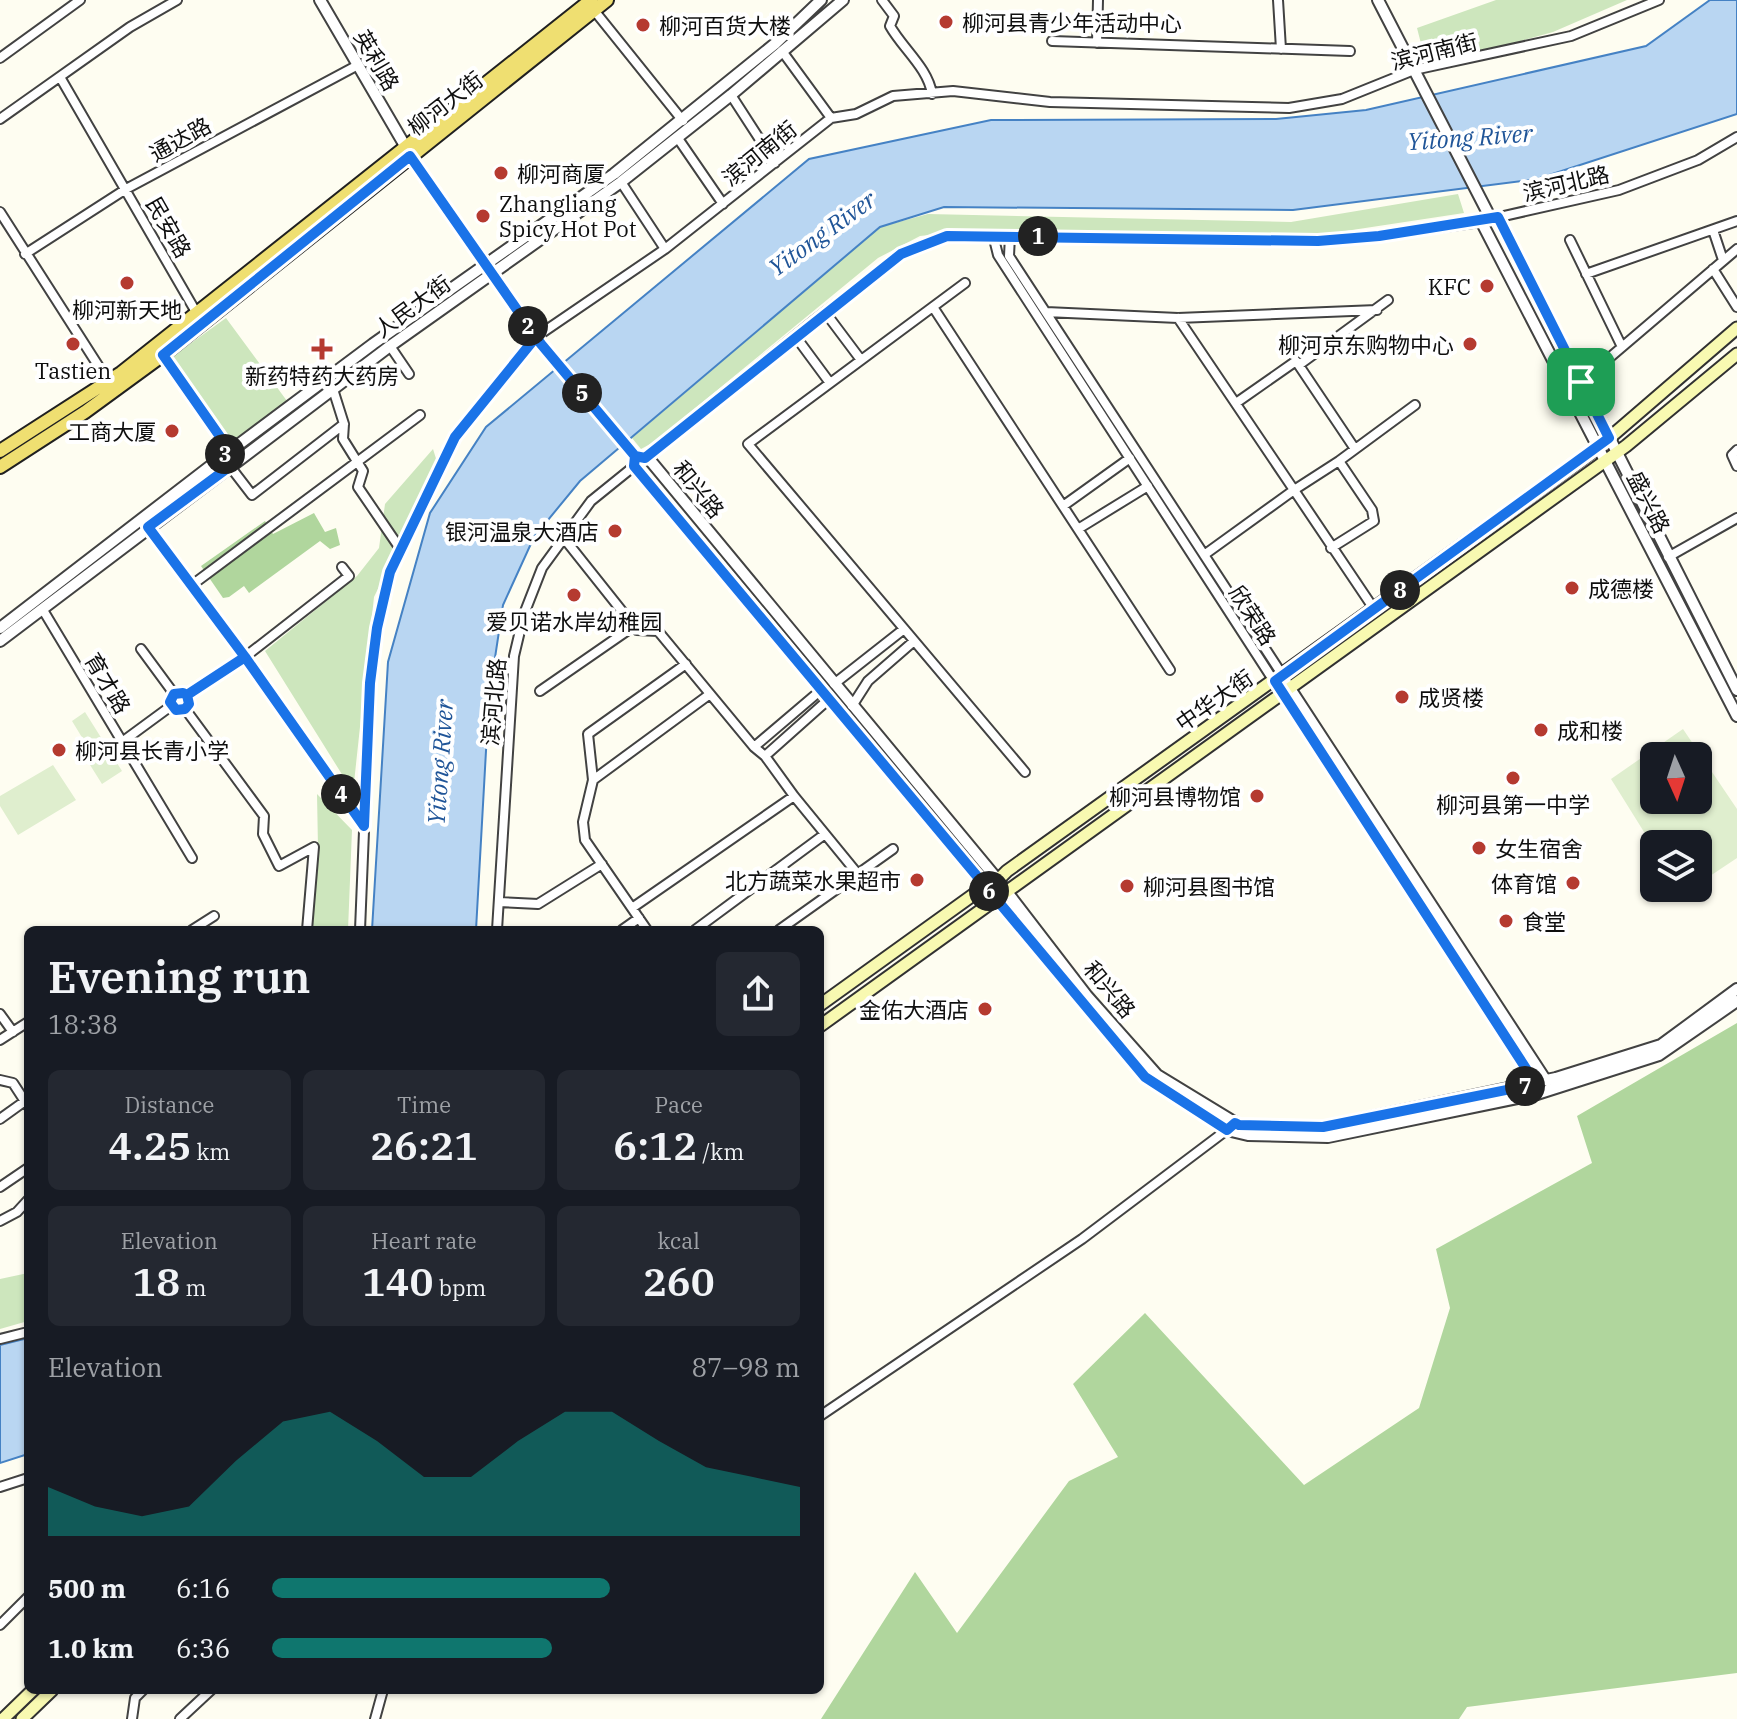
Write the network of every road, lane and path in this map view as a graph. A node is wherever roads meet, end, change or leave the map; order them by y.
1 (80, 0) edge
2 (177, 0) edge
3 (320, 0) edge
4 (607, 0) edge
5 (821, 0) edge
6 (843, 0) edge
7 (882, 0) edge
8 (1098, 0) edge
9 (1278, 0) edge
10 (1378, 0) edge
11 (1628, 0) edge
12 (1659, 0) edge
13 (590, 3) edge
14 (1632, 10) junction
15 (1052, 41) dead end
16 (1097, 43) junction
17 (1281, 49) junction
18 (782, 51) junction
19 (1350, 51) dead end
20 (0, 58) edge
21 (358, 65) junction
22 (1414, 70) junction
23 (60, 77) junction
24 (932, 94) junction
25 (731, 95) junction
26 (831, 118) junction
27 (0, 119) edge
28 (683, 121) junction
29 (677, 137) junction
30 (1737, 137) edge
31 (407, 152) junction
32 (775, 163) junction
33 (621, 182) junction
34 (126, 189) junction
35 (723, 204) junction
36 (0, 212) edge
37 (1490, 219) junction
38 (1737, 221) edge
39 (3, 223) edge
40 (1713, 230) junction
41 (993, 235) junction
42 (1010, 236) junction
43 (1570, 240) dead end
44 (665, 249) junction
45 (1737, 249) edge
46 (25, 254) junction
47 (1723, 260) junction
48 (1713, 269) junction
49 (489, 271) junction
50 (1586, 274) junction
51 (965, 283) dead end
52 (1388, 300) dead end
53 (933, 307) junction
54 (1737, 307) edge
55 (1377, 310) junction
56 (196, 312) junction
57 (825, 312) junction
58 (1046, 312) junction
59 (1178, 318) junction
60 (1737, 328) edge
61 (796, 337) junction
62 (539, 340) junction
63 (390, 346) junction
64 (1622, 347) junction
65 (1737, 354) edge
66 (163, 355) junction
67 (861, 360) junction
68 (1299, 365) junction
69 (409, 374) dead end
70 (108, 381) junction
71 (1581, 382) junction
72 (830, 383) junction
73 (330, 384) junction
74 (1236, 403) junction
75 (1415, 405) dead end
76 (420, 415) dead end
77 (344, 424) junction
78 (1609, 438) junction
79 (1598, 447) junction
80 (1355, 449) junction
81 (1737, 450) edge
82 (0, 451) edge
83 (226, 453) junction
84 (1616, 453) junction
85 (1130, 458) junction
86 (638, 460) junction
87 (1605, 460) junction
88 (1339, 461) junction
89 (358, 462) junction
90 (1737, 466) edge
91 (0, 467) edge
92 (229, 467) junction
93 (1148, 486) junction
94 (1294, 490) junction
95 (1063, 506) junction
96 (1737, 518) edge
97 (148, 527) junction
98 (1078, 529) junction
99 (563, 537) junction
100 (399, 547) dead end
101 (1331, 548) junction
102 (1204, 555) junction
103 (1668, 557) junction
104 (342, 567) dead end
105 (192, 585) junction
106 (1374, 609) junction
107 (43, 610) junction
108 (634, 626) junction
109 (0, 628) edge
110 (904, 629) junction
111 (0, 641) edge
112 (914, 641) junction
113 (141, 649) dead end
114 (245, 657) junction
115 (686, 664) junction
116 (1170, 670) dead end
117 (834, 684) junction
118 (1282, 684) junction
119 (1737, 690) edge
120 (540, 691) dead end
121 (174, 694) junction
122 (710, 694) junction
123 (825, 694) junction
124 (187, 695) junction
125 (171, 706) junction
126 (852, 706) junction
127 (185, 709) junction
128 (1737, 716) edge
129 (122, 742) junction
130 (754, 747) junction
131 (765, 756) junction
132 (1025, 772) dead end
133 (593, 780) junction
134 (794, 796) junction
135 (364, 826) junction
136 (825, 834) junction
137 (893, 849) dead end
138 (192, 858) dead end
139 (602, 864) junction
140 (857, 873) junction
141 (997, 879) junction
142 (986, 889) junction
143 (1000, 895) junction
144 (499, 902) junction
145 (632, 908) junction
146 (214, 916) dead end
147 (639, 918) junction
148 (198, 926) edge
149 (307, 926) edge
150 (360, 926) edge
151 (497, 926) edge
152 (628, 926) edge
153 (644, 926) edge
154 (700, 926) edge
155 (784, 926) edge
156 (1737, 989) edge
157 (1737, 1001) edge
158 (824, 1002) edge
159 (0, 1014) edge
160 (824, 1023) edge
161 (24, 1025) edge
162 (13, 1032) junction
163 (0, 1040) edge
164 (0, 1080) edge
165 (1542, 1087) junction
166 (24, 1100) edge
167 (24, 1104) edge
168 (0, 1119) edge
169 (1231, 1126) junction
170 (24, 1171) edge
171 (0, 1187) edge
172 (24, 1204) edge
173 (0, 1221) edge
174 (24, 1333) edge
175 (0, 1339) edge
176 (824, 1413) edge
177 (24, 1479) edge
178 (0, 1487) edge
179 (24, 1601) edge
180 (0, 1625) edge
181 (29, 1694) edge
182 (48, 1694) edge
183 (139, 1694) edge
184 (207, 1694) edge
185 (382, 1694) edge
186 (3, 1719) edge
187 (22, 1719) edge
188 (132, 1719) edge
189 (180, 1719) edge
190 (375, 1719) edge

1 - 20 street
2 - 23 street
3 - 21 street, 英利路
4 - 13 main road, 柳河大街
5 - 28 street, 人民大街
6 - 18 street, 人民大街
7 - 24 street
8 - 16 street
9 - 17 street
10 - 22 street
11 - 14 street
12 - 14 street, 滨河南街
13 - 28 street
13 - 31 main road, 柳河大街
14 - 22 street, 滨河南街
15 - 16 street
16 - 17 street
17 - 19 street
18 - 25 street, 人民大街
18 - 26 street
21 - 31 street, 英利路
21 - 34 street, 通达路
22 - 24 street, 滨河南街
22 - 37 street
23 - 27 street
23 - 34 street, 民安路
24 - 26 street, 滨河南街
25 - 29 street, 人民大街
25 - 32 street
26 - 32 street, 滨河南街
28 - 49 street, 人民大街
29 - 33 street, 人民大街
29 - 35 street
30 - 37 street, 滨河北路
31 - 49 street, 英利路
31 - 56 main road, 柳河大街
31 - 66 main road, 柳河大街
32 - 35 street, 滨河南街
33 - 44 street
33 - 49 street, 人民大街
34 - 46 street, 通达路
34 - 56 street, 民安路
35 - 44 street, 滨河南街
36 - 39 street
37 - 42 street, 滨河北路
37 - 71 street, 盛兴路
37 - 79 street, 盛兴路
38 - 40 street
39 - 46 street
40 - 47 street
40 - 50 street
41 - 42 street, 滨河北路
41 - 57 street, 滨河北路
41 - 85 street, 欣荣路
42 - 58 street, 欣荣路
43 - 50 street
44 - 62 street, 滨河南街
45 - 47 street
46 - 70 street
47 - 48 street
48 - 54 street
48 - 64 street
49 - 62 street, 英利路
49 - 63 street, 人民大街
49 - 73 street, 人民大街
50 - 64 street
51 - 53 street
52 - 55 street
53 - 67 street
53 - 95 street
55 - 59 street
55 - 68 street
56 - 70 main road, 柳河大街
57 - 61 street, 滨河北路
57 - 67 street
58 - 59 street
58 - 102 street, 欣荣路
59 - 74 street
60 - 78 main road, 中华大街
61 - 72 street
61 - 86 street, 滨河北路
62 - 86 street, 英利路
62 - 135 street, 滨河南街
63 - 69 street
63 - 73 street, 人民大街
64 - 71 street
65 - 84 main road, 中华大街
66 - 83 street
66 - 91 main road, 柳河大街
67 - 72 street
68 - 74 street
68 - 80 street
70 - 82 main road, 柳河大街
71 - 78 street, 盛兴路
72 - 110 street
73 - 77 street
73 - 83 street, 人民大街
73 - 92 street, 人民大街
74 - 94 street
75 - 80 street
76 - 89 street
77 - 89 street
77 - 92 street
78 - 79 main road, 中华大街
78 - 84 street, 盛兴路
79 - 87 street, 盛兴路
79 - 106 main road, 中华大街
80 - 88 street
81 - 90 street
83 - 92 street
83 - 109 street, 人民大街
84 - 87 main road, 中华大街
84 - 103 street, 盛兴路
85 - 93 street, 欣荣路
85 - 95 street
86 - 99 street, 滨河北路
86 - 117 street, 和兴路
86 - 123 street, 和兴路
87 - 118 main road, 中华大街
87 - 128 street, 盛兴路
88 - 94 street
88 - 101 street
89 - 100 street
89 - 105 street
92 - 97 street, 人民大街
93 - 98 street
93 - 118 street, 欣荣路
94 - 101 street
94 - 102 street
95 - 98 street
96 - 103 street
97 - 105 street
97 - 107 street, 人民大街
98 - 116 street
99 - 108 street
99 - 144 street, 滨河北路
101 - 106 street
102 - 118 street, 欣荣路
103 - 119 street, 盛兴路
104 - 114 street
105 - 114 street
106 - 118 main road, 中华大街
107 - 111 street, 人民大街
107 - 129 street, 育才路
108 - 115 street
108 - 120 street
110 - 112 street
110 - 117 street
112 - 126 street
112 - 132 street
113 - 121 street
114 - 124 street
114 - 135 street
115 - 122 street
115 - 133 street
117 - 126 street, 和兴路
118 - 141 main road, 中华大街
118 - 143 main road, 中华大街
118 - 165 street, 欣荣路
121 - 124 street
121 - 125 street
121 - 127 street
122 - 130 street
122 - 133 street
123 - 130 street
123 - 131 street
123 - 142 street, 和兴路
124 - 127 street
125 - 127 street
125 - 129 street
126 - 141 street, 和兴路
127 - 149 street
129 - 138 street, 育才路
130 - 131 street
131 - 134 street
133 - 139 street
134 - 136 street
134 - 145 street
135 - 150 street, 滨河南街
136 - 140 street
136 - 154 street
137 - 140 street
139 - 144 street
139 - 145 street
140 - 155 street
141 - 142 main road, 中华大街
141 - 143 street, 和兴路
142 - 143 street, 和兴路
142 - 158 main road, 中华大街
143 - 160 main road, 中华大街
143 - 169 street, 和兴路
144 - 151 street, 滨河北路
145 - 147 street
146 - 148 street
147 - 152 street
147 - 153 street
156 - 165 street, 和兴路
157 - 165 street, 和兴路
159 - 162 street
161 - 162 street
162 - 163 street
164 - 166 street
165 - 169 street, 和兴路
167 - 168 street
169 - 176 street
170 - 171 street
172 - 173 street
174 - 175 street
177 - 178 street
179 - 180 street
181 - 186 main road
182 - 187 main road
183 - 188 street
184 - 189 street
185 - 190 street

